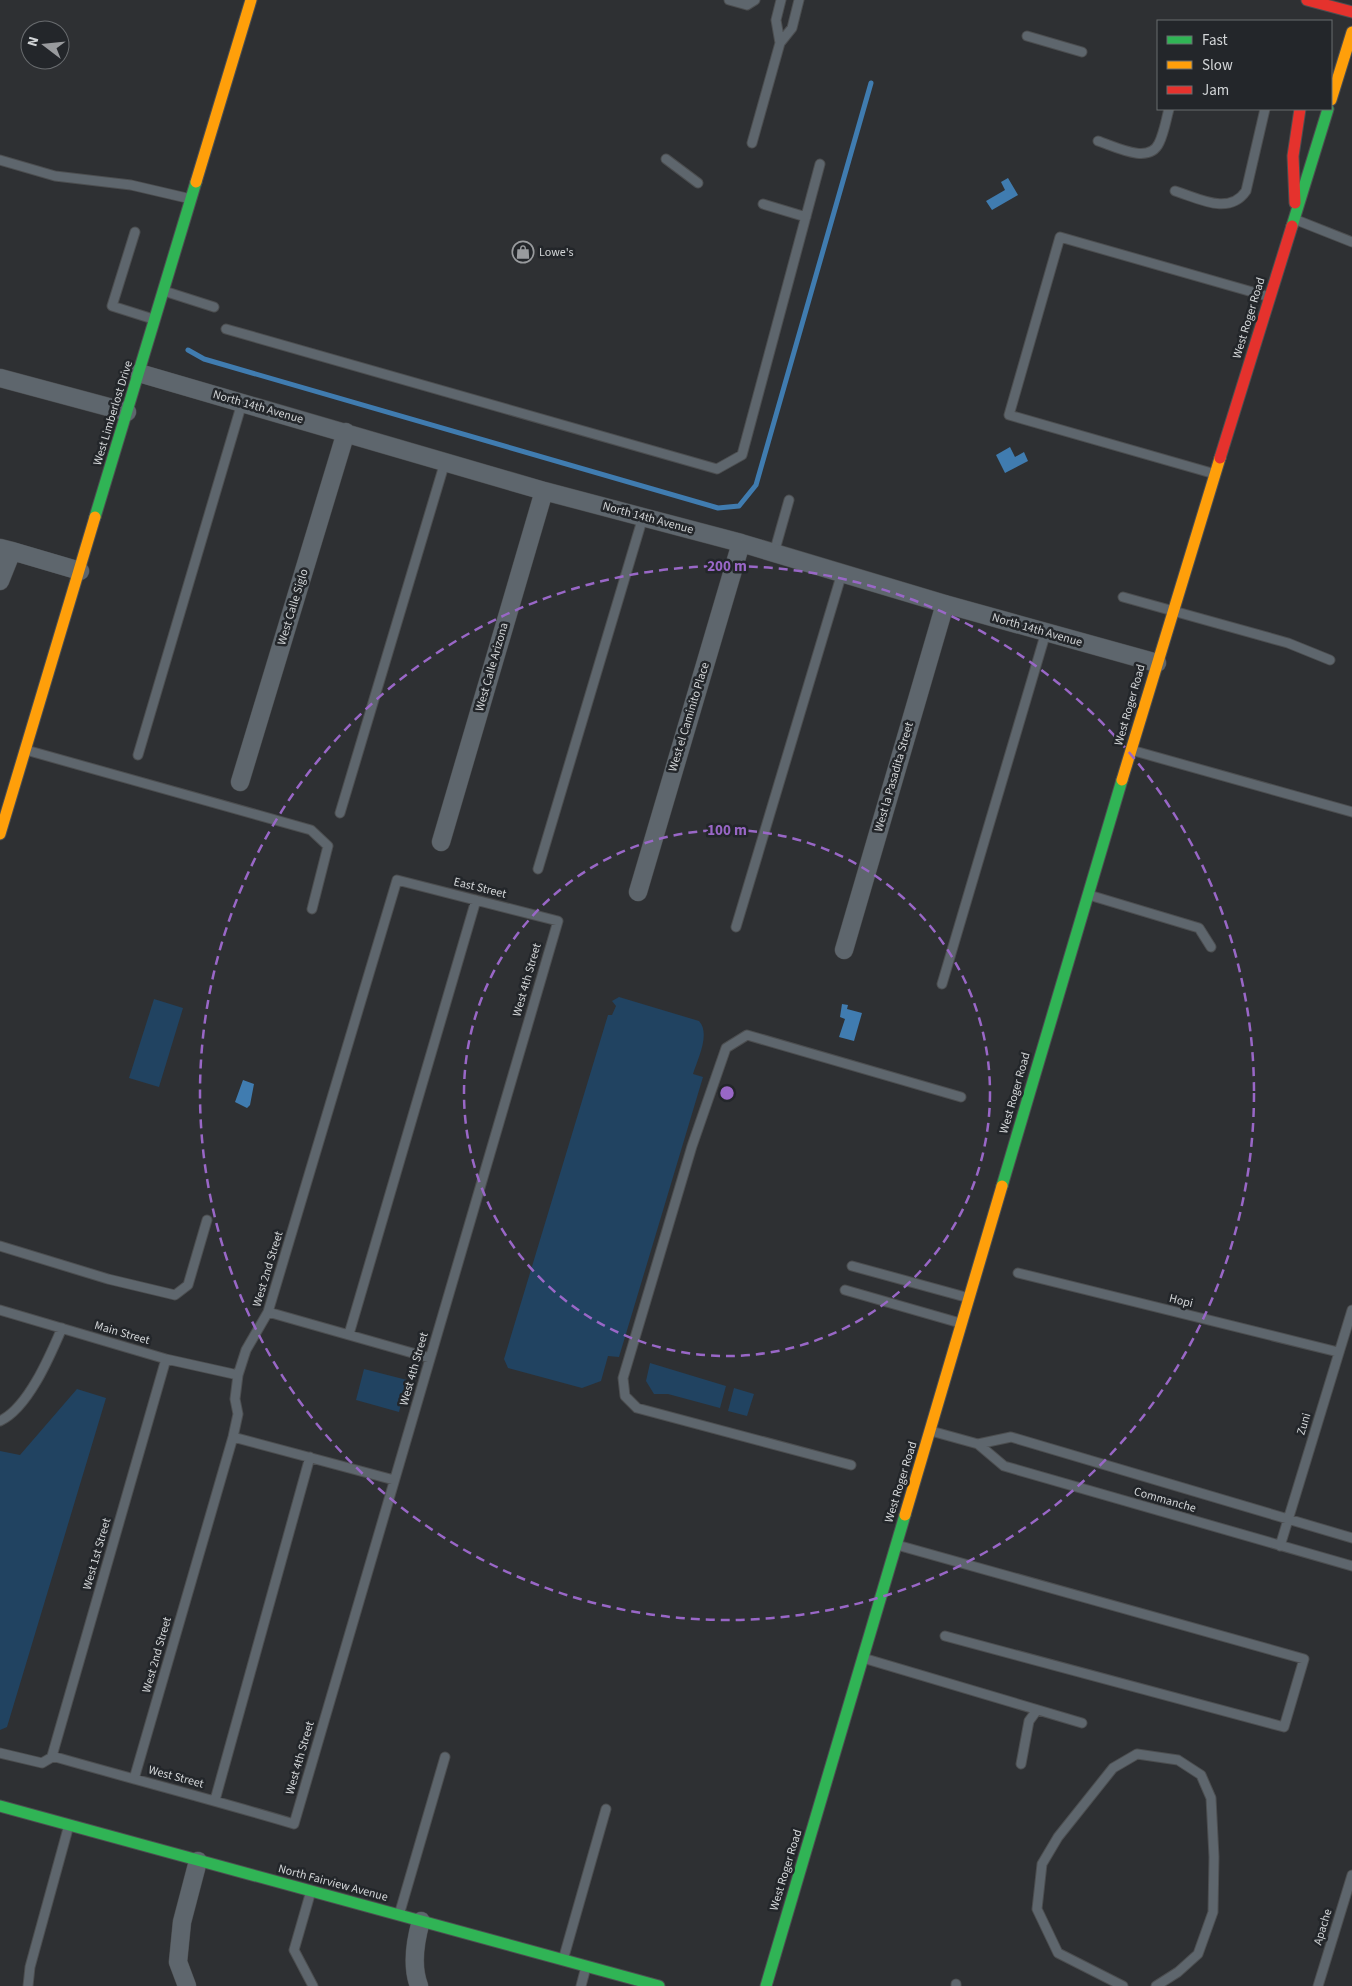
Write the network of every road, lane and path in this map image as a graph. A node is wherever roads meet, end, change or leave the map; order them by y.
1 (251, 0) edge
2 (729, 0) edge
3 (755, 0) edge
4 (781, 0) edge
5 (799, 0) edge
6 (1307, 0) edge
7 (1325, 7) edge
8 (1352, 12) edge
9 (1352, 32) edge
10 (1027, 36) dead end
11 (780, 44) junction
12 (1082, 52) dead end
13 (1332, 97) edge
14 (1169, 110) edge
15 (1265, 110) edge
16 (1300, 110) edge
17 (1328, 110) edge
18 (1098, 141) dead end
19 (752, 143) dead end
20 (666, 159) dead end
21 (0, 160) edge
22 (820, 164) dead end
23 (698, 183) dead end
24 (1175, 191) dead end
25 (191, 199) junction
26 (763, 204) dead end
27 (1295, 214) junction
28 (806, 217) junction
29 (135, 232) dead end
30 (1352, 242) edge
31 (164, 291) junction
32 (1270, 297) junction
33 (214, 307) dead end
34 (155, 320) junction
35 (226, 328) dead end
36 (139, 374) junction
37 (0, 378) edge
38 (242, 403) junction
39 (127, 412) junction
40 (346, 432) junction
41 (445, 462) junction
42 (1215, 474) junction
43 (544, 491) junction
44 (789, 500) dead end
45 (642, 517) junction
46 (741, 543) junction
47 (6, 550) edge
48 (774, 553) junction
49 (80, 571) junction
50 (842, 573) junction
51 (0, 581) edge
52 (1123, 597) dead end
53 (945, 604) junction
54 (1173, 611) junction
55 (1046, 632) junction
56 (1330, 660) dead end
57 (1157, 663) junction
58 (26, 750) junction
59 (1131, 750) junction
60 (138, 755) dead end
61 (240, 782) dead end
62 (1352, 812) edge
63 (340, 813) dead end
64 (0, 834) edge
65 (441, 842) dead end
66 (538, 869) dead end
67 (397, 880) joint
68 (638, 892) dead end
69 (1088, 895) junction
70 (476, 900) junction
71 (312, 909) dead end
72 (558, 921) joint
73 (736, 927) dead end
74 (1211, 947) dead end
75 (844, 950) dead end
76 (942, 984) dead end
77 (961, 1097) dead end
78 (207, 1220) dead end
79 (0, 1246) edge
80 (852, 1266) dead end
81 (1018, 1274) dead end
82 (845, 1290) dead end
83 (969, 1298) junction
84 (0, 1310) edge
85 (1352, 1310) edge
86 (268, 1312) junction
87 (962, 1324) junction
88 (62, 1328) junction
89 (349, 1334) junction
90 (1338, 1352) junction
91 (430, 1358) junction
92 (166, 1359) junction
93 (238, 1375) junction
94 (0, 1421) edge
95 (930, 1431) junction
96 (233, 1437) junction
97 (978, 1444) junction
98 (310, 1457) junction
99 (851, 1465) dead end
100 (394, 1480) junction
101 (1288, 1519) junction
102 (1352, 1538) edge
103 (896, 1544) junction
104 (1280, 1546) junction
105 (1352, 1566) edge
106 (945, 1636) dead end
107 (863, 1658) junction
108 (1037, 1710) junction
109 (1082, 1724) dead end
110 (0, 1753) edge
111 (53, 1756) junction
112 (445, 1757) dead end
113 (1021, 1764) dead end
114 (134, 1779) junction
115 (215, 1800) junction
116 (0, 1806) edge
117 (606, 1809) dead end
118 (294, 1824) joint
119 (69, 1825) junction
120 (198, 1861) junction
121 (1352, 1875) edge
122 (311, 1891) junction
123 (399, 1915) junction
124 (421, 1921) junction
125 (563, 1960) junction
126 (587, 1966) junction
127 (28, 1986) edge
128 (187, 1986) edge
129 (313, 1986) edge
130 (419, 1986) edge
131 (581, 1986) edge
132 (659, 1986) edge
133 (766, 1986) edge
134 (1123, 1986) edge
135 (1156, 1986) edge
136 (1318, 1986) edge

1 - 25 main road, West Limberlost Drive
2 - 3 lane
4 - 11 lane
5 - 11 lane
6 - 7 main road
7 - 8 main road
9 - 13 main road
10 - 12 lane
11 - 19 lane
14 - 18 lane
15 - 24 lane
16 - 27 main road, West Roger Road
17 - 27 main road, West Roger Road
20 - 23 lane
21 - 25 lane
22 - 28 lane
25 - 31 main road, West Limberlost Drive
26 - 28 lane
27 - 30 lane
27 - 32 main road, West Roger Road
28 - 35 lane
29 - 34 lane
31 - 33 lane
31 - 34 main road, West Limberlost Drive
32 - 42 main road, West Roger Road
32 - 42 lane
34 - 36 main road, West Limberlost Drive
36 - 38 street, North 14th Avenue
36 - 39 main road, West Limberlost Drive
37 - 39 street
38 - 40 street, North 14th Avenue
38 - 60 lane
39 - 49 main road, West Limberlost Drive
40 - 41 street, North 14th Avenue
40 - 61 street, West Calle Siglo
41 - 43 street, North 14th Avenue
41 - 63 lane
42 - 54 main road, West Roger Road
43 - 45 street, North 14th Avenue
43 - 65 street, West Calle Arizona
44 - 48 lane
45 - 46 street, North 14th Avenue
45 - 66 lane
46 - 48 street, North 14th Avenue
46 - 68 street, West el Caminito Place
47 - 49 street
47 - 51 street
48 - 50 street, North 14th Avenue
49 - 58 main road, West Limberlost Drive
50 - 53 street, North 14th Avenue
50 - 73 lane
52 - 54 lane
53 - 55 street, North 14th Avenue
53 - 75 street, West la Pasadita Street
54 - 56 lane
54 - 57 main road, West Roger Road
55 - 57 street, North 14th Avenue
55 - 76 lane
57 - 59 main road, West Roger Road
58 - 64 main road, West Limberlost Drive
58 - 71 lane
59 - 62 lane
59 - 69 main road, West Roger Road
67 - 70 lane, East Street
67 - 86 lane, West 2nd Street
69 - 74 lane
69 - 83 main road, West Roger Road
70 - 72 lane, East Street
70 - 89 lane
72 - 91 lane, West 4th Street
77 - 99 lane
78 - 79 lane
80 - 83 lane
81 - 90 lane, Hopi
82 - 87 lane
83 - 87 main road, West Roger Road
84 - 88 lane, Main Street
85 - 90 lane, Zuni
86 - 89 lane
86 - 93 lane, West 2nd Street
87 - 95 main road, West Roger Road
88 - 92 lane, Main Street
88 - 94 lane
89 - 91 lane
90 - 101 lane, Zuni
91 - 100 lane, West 4th Street
92 - 93 lane, Main Street
92 - 111 lane, West 1st Street
93 - 96 lane, West 2nd Street
95 - 97 lane, Commanche
95 - 103 main road, West Roger Road
96 - 98 lane
96 - 114 lane, West 2nd Street
97 - 101 lane, Commanche
97 - 104 lane, Commanche
98 - 100 lane
98 - 115 lane
100 - 118 lane, West 4th Street
101 - 102 lane, Commanche
101 - 104 lane, Zuni
103 - 106 lane
103 - 107 main road, West Roger Road
104 - 105 lane, Commanche
107 - 108 lane
107 - 133 main road, West Roger Road
108 - 109 lane
108 - 113 lane
110 - 111 lane
111 - 114 lane, West Street
112 - 123 lane
114 - 115 lane, West Street
115 - 118 lane, West Street
116 - 119 main road, North Fairview Avenue
117 - 125 lane
119 - 120 main road, North Fairview Avenue
119 - 127 lane
120 - 122 main road, North Fairview Avenue
120 - 128 street
121 - 136 lane, Apache
122 - 123 main road, North Fairview Avenue
122 - 129 lane
123 - 124 main road, North Fairview Avenue
124 - 125 main road, North Fairview Avenue
124 - 130 street
125 - 126 main road, North Fairview Avenue
126 - 131 lane
126 - 132 main road, North Fairview Avenue
134 - 135 lane

